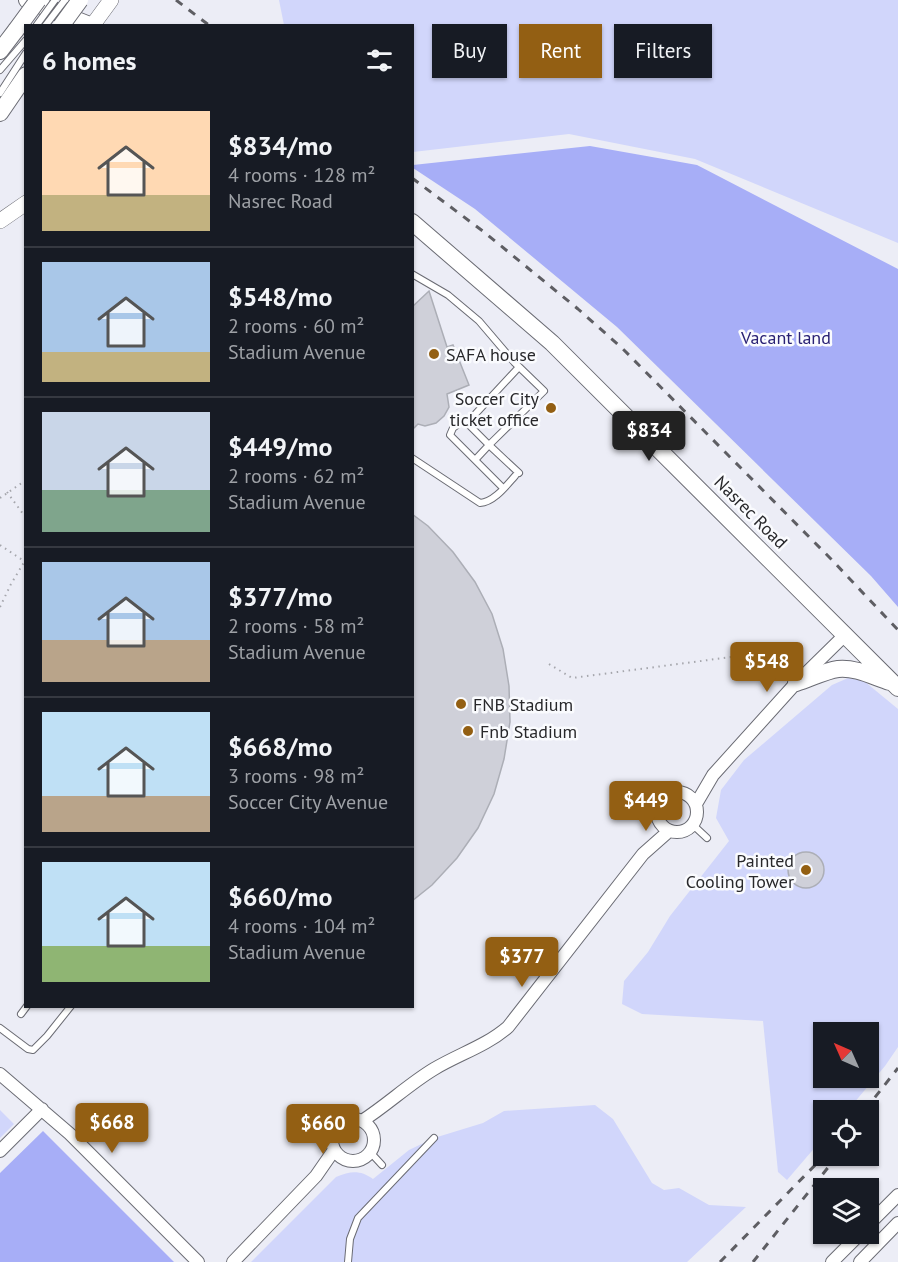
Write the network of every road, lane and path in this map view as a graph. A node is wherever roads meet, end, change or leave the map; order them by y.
1 (27, 0) edge
2 (38, 0) edge
3 (56, 0) edge
4 (65, 0) edge
5 (80, 0) edge
6 (111, 0) edge
7 (26, 24) edge
8 (38, 24) edge
9 (47, 24) edge
10 (62, 24) edge
11 (87, 24) edge
12 (93, 24) edge
13 (21, 35) edge
14 (0, 51) edge
15 (24, 56) edge
16 (0, 70) edge
17 (24, 78) edge
18 (0, 93) edge
19 (0, 113) edge
20 (24, 204) edge
21 (0, 221) edge
22 (414, 224) edge
23 (414, 275) edge
24 (519, 367) junction
25 (467, 423) junction
26 (489, 445) junction
27 (414, 459) edge
28 (475, 459) junction
29 (24, 481) edge
30 (503, 488) junction
31 (7, 492) junction
32 (0, 498) edge
33 (24, 515) edge
34 (0, 545) edge
35 (24, 559) edge
36 (24, 562) edge
37 (0, 607) edge
38 (846, 634) junction
39 (807, 647) dead end
40 (549, 663) dead end
41 (796, 683) junction
42 (896, 686) edge
43 (713, 775) junction
44 (686, 794) junction
45 (696, 804) junction
46 (658, 822) junction
47 (693, 825) junction
48 (669, 831) junction
49 (707, 838) dead end
50 (643, 854) junction
51 (26, 1008) edge
52 (69, 1008) edge
53 (21, 1014) dead end
54 (0, 1028) edge
55 (0, 1074) edge
56 (388, 1104) junction
57 (42, 1109) junction
58 (362, 1121) junction
59 (372, 1132) junction
60 (434, 1138) dead end
61 (334, 1150) junction
62 (0, 1151) edge
63 (370, 1152) junction
64 (344, 1159) junction
65 (382, 1165) dead end
66 (316, 1176) junction
67 (898, 1195) edge
68 (879, 1214) edge
69 (898, 1223) edge
70 (850, 1244) edge
71 (198, 1262) edge
72 (233, 1262) edge
73 (348, 1262) edge
74 (832, 1262) edge
75 (860, 1262) edge

1 - 11 main road
2 - 7 main road, bridge
3 - 8 lane, bridge
4 - 9 lane, bridge
5 - 10 main road, bridge
6 - 12 street
13 - 14 main road
13 - 16 lane
15 - 18 lane
17 - 19 main road
20 - 21 street
22 - 38 main road, Nasrec Road
23 - 24 lane
24 - 25 lane
24 - 26 lane
25 - 26 lane
25 - 28 lane
26 - 28 lane
26 - 30 lane
27 - 30 lane
28 - 30 lane
29 - 31 path
31 - 32 path
31 - 33 path
34 - 35 path
36 - 37 path
38 - 41 street
38 - 42 main road, Nasrec Road
39 - 40 path
41 - 42 main road
41 - 43 street
43 - 44 street
43 - 45 street
44 - 45 street
44 - 46 street
45 - 47 street
46 - 48 street
46 - 50 street
47 - 48 street
47 - 49 lane
48 - 50 street
50 - 56 street
51 - 53 lane
52 - 54 lane
55 - 57 street
56 - 58 street
56 - 59 street
57 - 62 street
57 - 71 street
58 - 59 street
58 - 61 street
59 - 63 street
60 - 73 lane
61 - 64 street
61 - 66 street
63 - 64 street
63 - 65 lane
64 - 66 street
66 - 72 street
67 - 68 street
69 - 75 street
70 - 74 street

